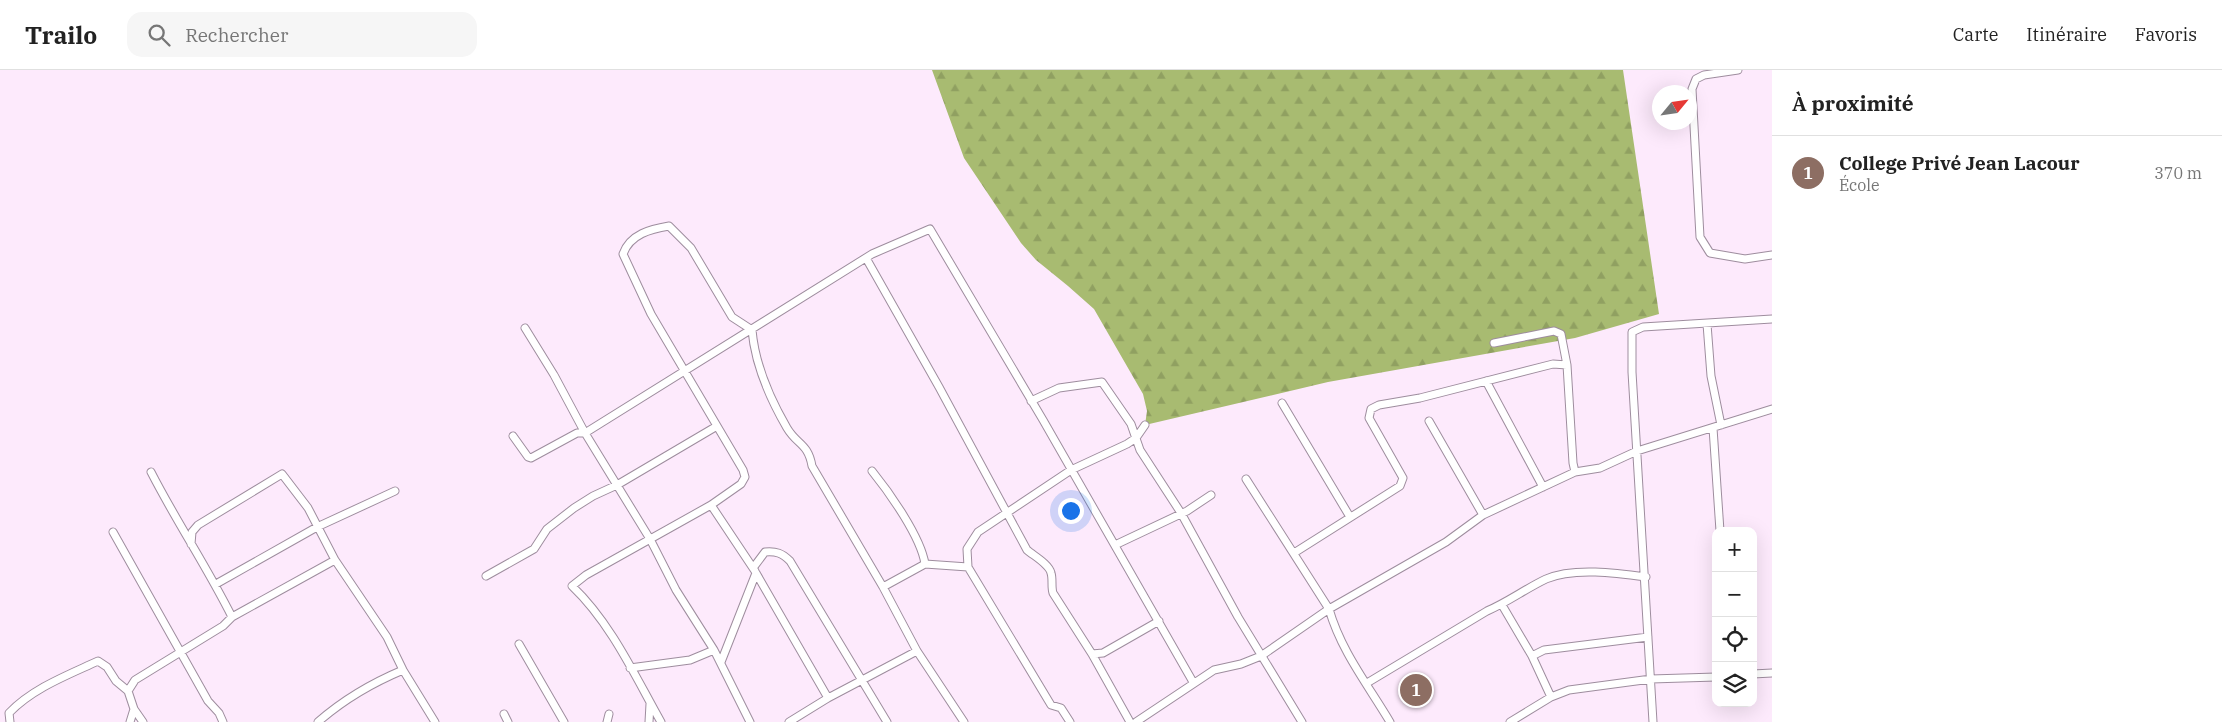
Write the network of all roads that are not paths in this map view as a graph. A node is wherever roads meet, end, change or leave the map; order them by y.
1 (1738, 70) edge
2 (1772, 255) edge
3 (866, 258) junction
4 (1772, 319) edge
5 (1707, 324) junction
6 (525, 328) dead end
7 (752, 330) junction
8 (1494, 343) dead end
9 (1567, 365) junction
10 (684, 372) junction
11 (1486, 381) junction
12 (1031, 401) junction
13 (1282, 403) dead end
14 (1772, 409) edge
15 (1429, 421) dead end
16 (1145, 425) dead end
17 (1721, 425) junction
18 (717, 426) junction
19 (1713, 428) junction
20 (585, 433) junction
21 (513, 436) dead end
22 (1136, 438) junction
23 (1637, 451) junction
24 (1071, 470) junction
25 (872, 471) dead end
26 (151, 472) dead end
27 (1575, 472) junction
28 (1246, 479) dead end
29 (617, 485) junction
30 (1543, 488) junction
31 (395, 491) dead end
32 (1212, 495) dead end
33 (711, 504) junction
34 (1008, 512) junction
35 (1181, 514) junction
36 (1484, 515) junction
37 (1350, 517) junction
38 (317, 527) junction
39 (1720, 527) edge
40 (113, 532) dead end
41 (650, 539) junction
42 (192, 544) junction
43 (1115, 545) junction
44 (1294, 553) junction
45 (335, 560) junction
46 (925, 564) junction
47 (968, 567) junction
48 (754, 570) junction
49 (486, 576) dead end
50 (1646, 577) junction
51 (216, 584) junction
52 (883, 587) junction
53 (1502, 605) junction
54 (1329, 609) junction
55 (232, 617) junction
56 (1159, 621) junction
57 (1648, 637) junction
58 (519, 644) dead end
59 (714, 650) junction
60 (917, 651) junction
61 (180, 652) junction
62 (1092, 654) junction
63 (1261, 656) junction
64 (1532, 656) junction
65 (721, 662) junction
66 (630, 668) junction
67 (403, 670) junction
68 (1772, 673) edge
69 (1757, 674) edge
70 (1712, 677) edge
71 (1651, 679) junction
72 (863, 680) junction
73 (1193, 682) junction
74 (1367, 683) junction
75 (128, 691) junction
76 (1551, 697) junction
77 (828, 698) junction
78 (650, 704) junction
79 (134, 708) junction
80 (504, 714) dead end
81 (609, 714) dead end
82 (10, 722) edge
83 (130, 722) edge
84 (143, 722) edge
85 (223, 722) edge
86 (318, 722) edge
87 (435, 722) edge
88 (508, 722) edge
89 (564, 722) edge
90 (607, 722) edge
91 (649, 722) edge
92 (661, 722) edge
93 (750, 722) edge
94 (789, 722) edge
95 (887, 722) edge
96 (964, 722) edge
97 (1070, 722) edge
98 (1130, 722) edge
99 (1136, 722) edge
100 (1302, 722) edge
101 (1390, 722) edge
102 (1510, 722) edge
103 (1653, 722) edge

1 - 2 street
3 - 7 street
3 - 12 street
3 - 34 street
4 - 5 street
5 - 17 street
5 - 23 street
6 - 20 street
7 - 10 street
7 - 10 street
7 - 52 street
8 - 9 street
9 - 11 street
9 - 27 street
10 - 18 street
10 - 20 street
11 - 30 street
11 - 37 street
12 - 22 street
12 - 24 street
13 - 37 street
14 - 17 street
15 - 36 street
16 - 22 street
17 - 19 street
18 - 29 street
18 - 33 street
19 - 23 street
19 - 39 street
20 - 21 street
20 - 29 street
22 - 24 street
22 - 35 street
23 - 27 street
23 - 50 street
24 - 34 street
24 - 43 street
25 - 46 street
26 - 42 street
27 - 30 street
28 - 44 street
29 - 41 street
29 - 49 street
30 - 36 street
31 - 38 street
32 - 35 street
33 - 41 street
33 - 48 street
34 - 47 street
34 - 62 street
35 - 43 street
35 - 63 street
36 - 54 street
37 - 44 street
38 - 42 street
38 - 45 street
38 - 51 street
40 - 61 street
41 - 59 street
41 - 66 street
42 - 51 street
43 - 56 street
44 - 54 street
45 - 55 street
45 - 67 street
46 - 47 street
46 - 52 street
47 - 97 street
48 - 65 street
48 - 72 street
48 - 77 street
50 - 53 street
50 - 57 street
51 - 55 street
52 - 60 street
53 - 64 street
53 - 74 street
54 - 63 street
54 - 74 street
55 - 61 street
56 - 62 street
56 - 73 street
57 - 64 street
57 - 71 street
58 - 89 street
59 - 65 street
59 - 66 street
60 - 72 street
60 - 96 street
61 - 75 street
61 - 85 street
62 - 98 street
63 - 73 street
63 - 100 street
64 - 76 street
65 - 93 street
66 - 78 street
67 - 86 street
67 - 87 street
68 - 69 street
70 - 71 street
71 - 76 street
71 - 103 street
72 - 77 street
72 - 95 street
73 - 99 street
74 - 101 street
75 - 79 street
75 - 82 street
76 - 102 street
77 - 94 street
78 - 91 street
78 - 92 street
79 - 83 street
79 - 84 street
80 - 88 street
81 - 90 street

